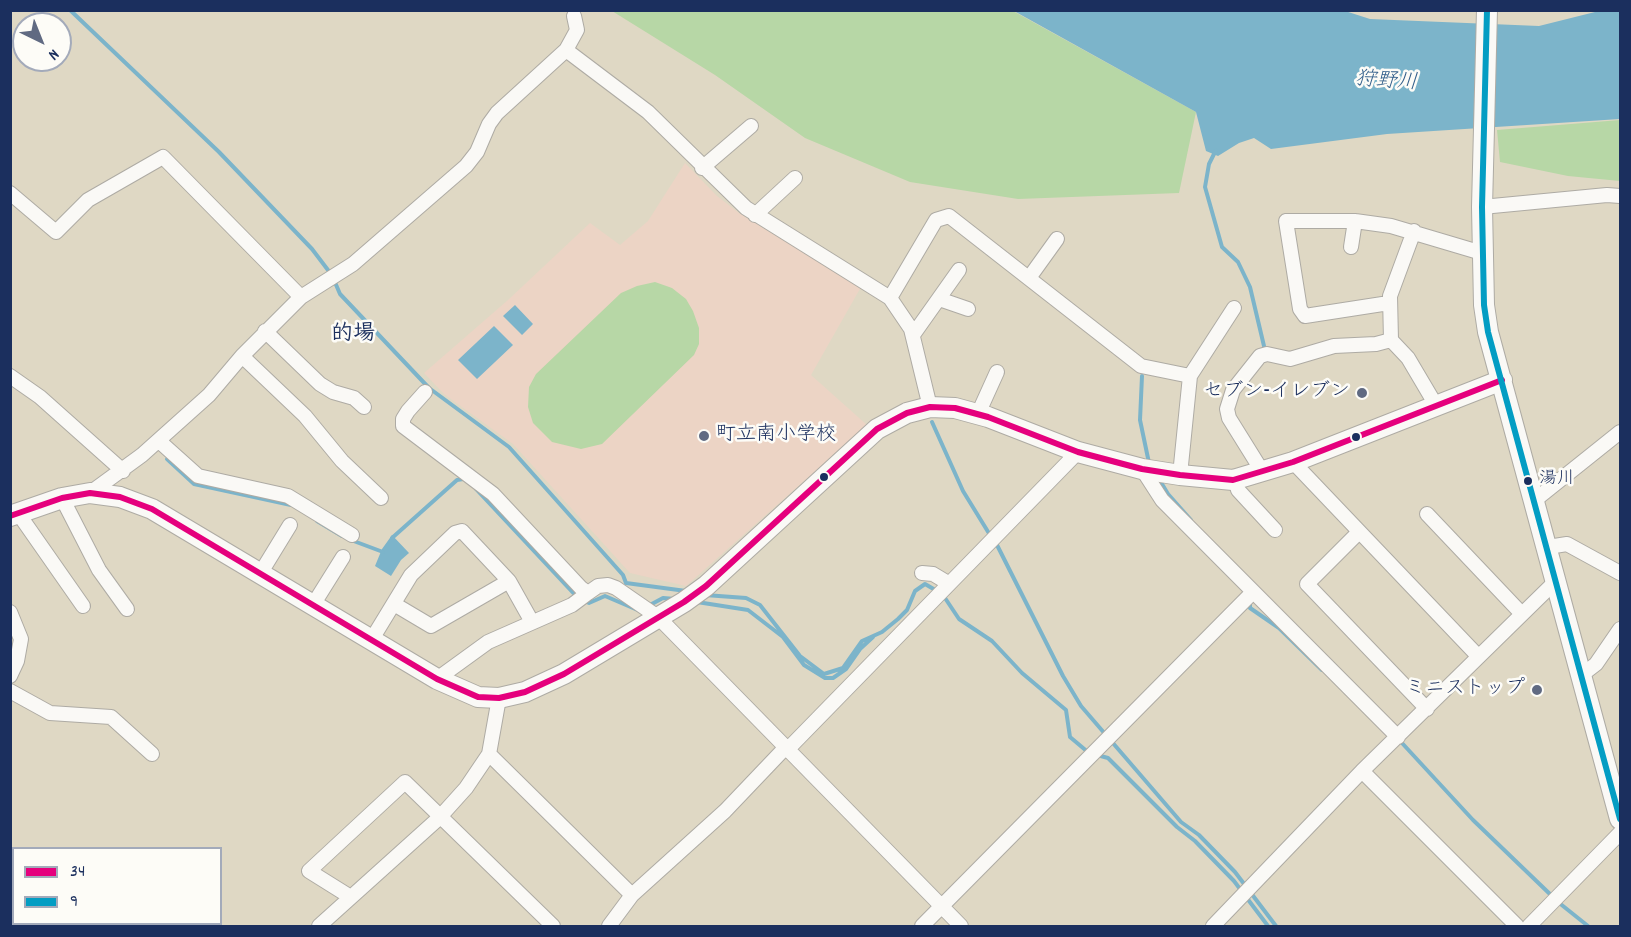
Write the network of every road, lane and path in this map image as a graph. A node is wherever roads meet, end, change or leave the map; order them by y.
1 (1487, 10) edge
2 (574, 16) dead end
3 (566, 50) junction
4 (751, 126) dead end
5 (702, 168) junction
6 (795, 178) dead end
7 (10, 194) edge
8 (1620, 196) edge
9 (1483, 201) junction
10 (755, 214) junction
11 (1356, 221) junction
12 (1414, 231) junction
13 (1057, 239) dead end
14 (1352, 247) dead end
15 (1482, 253) junction
16 (959, 270) dead end
17 (1029, 278) junction
18 (302, 297) junction
19 (890, 298) junction
20 (939, 299) junction
21 (1389, 303) junction
22 (1234, 308) dead end
23 (968, 309) dead end
24 (265, 331) junction
25 (913, 335) junction
26 (1391, 340) junction
27 (242, 356) junction
28 (997, 372) dead end
29 (10, 376) edge
30 (1190, 376) junction
31 (1502, 380) junction
32 (425, 392) dead end
33 (364, 407) dead end
34 (930, 407) junction
35 (1437, 407) junction
36 (978, 414) junction
37 (1620, 432) edge
38 (159, 441) junction
39 (1078, 452) junction
40 (1293, 462) junction
41 (1142, 469) junction
42 (123, 471) junction
43 (1262, 471) junction
44 (1180, 475) junction
45 (1235, 479) junction
46 (90, 493) junction
47 (62, 498) junction
48 (381, 498) dead end
49 (1535, 500) junction
50 (14, 514) edge
51 (1428, 514) dead end
52 (290, 525) dead end
53 (1275, 530) dead end
54 (1359, 532) junction
55 (352, 535) dead end
56 (1548, 547) junction
57 (343, 557) dead end
58 (260, 573) junction
59 (922, 573) dead end
60 (1620, 573) edge
61 (1557, 580) junction
62 (509, 581) junction
63 (948, 583) junction
64 (1253, 592) junction
65 (588, 593) junction
66 (394, 604) junction
67 (313, 605) junction
68 (82, 606) dead end
69 (127, 609) dead end
70 (10, 612) edge
71 (1521, 613) junction
72 (658, 617) junction
73 (532, 622) junction
74 (1620, 629) edge
75 (372, 639) junction
76 (1478, 656) junction
77 (1583, 674) junction
78 (10, 676) edge
79 (437, 679) junction
80 (10, 691) edge
81 (499, 698) junction
82 (1427, 709) junction
83 (1398, 737) junction
84 (786, 749) junction
85 (152, 754) dead end
86 (489, 754) junction
87 (1362, 771) junction
88 (440, 818) junction
89 (1620, 819) edge
90 (1620, 833) edge
91 (632, 894) junction
92 (349, 896) junction
93 (941, 906) junction
94 (319, 927) edge
95 (553, 927) edge
96 (609, 927) edge
97 (922, 927) edge
98 (961, 927) edge
99 (1213, 927) edge
100 (1517, 927) edge
101 (1529, 927) edge

1 - 9 main road
2 - 3 street
3 - 5 street
3 - 18 street
4 - 5 street
5 - 10 street
6 - 10 street
7 - 18 street
8 - 9 street
9 - 15 main road
10 - 19 street
11 - 12 street
11 - 14 street
11 - 21 street
12 - 15 street
12 - 21 street
13 - 17 street
15 - 31 main road
16 - 20 street
17 - 19 street
17 - 30 street
18 - 24 street
19 - 25 street
20 - 23 street
20 - 25 street
21 - 26 street
22 - 30 street
24 - 27 street
24 - 33 street
25 - 34 street
26 - 35 street
26 - 43 street
27 - 38 street
27 - 48 street
28 - 36 street
29 - 42 street
30 - 44 street
31 - 35 main road
31 - 49 main road
32 - 65 street
34 - 36 main road
34 - 72 main road
35 - 40 main road
36 - 39 main road
37 - 49 street
38 - 42 street
38 - 55 street
39 - 41 main road
39 - 63 street
40 - 43 main road
40 - 54 street
41 - 44 main road
41 - 64 street
42 - 46 street
43 - 45 main road
44 - 45 main road
45 - 53 street
46 - 47 main road
46 - 58 main road
47 - 50 main road
47 - 69 street
49 - 56 main road
50 - 68 street
51 - 71 street
52 - 58 street
54 - 76 street
54 - 82 street
56 - 60 street
56 - 61 main road
57 - 67 street
58 - 67 main road
59 - 63 street
61 - 71 street
61 - 77 main road
62 - 66 street
62 - 66 street
62 - 73 street
63 - 84 street
64 - 83 street
64 - 93 street
65 - 72 street
65 - 73 street
66 - 75 street
67 - 75 main road
70 - 78 street
71 - 76 street
72 - 81 main road
72 - 84 street
73 - 79 street
74 - 77 street
75 - 79 main road
76 - 82 street
77 - 89 main road
79 - 81 main road
80 - 85 street
81 - 86 street
82 - 83 street
83 - 87 street
84 - 91 street
84 - 93 street
86 - 88 street
86 - 91 street
87 - 99 street
87 - 100 street
88 - 92 street
88 - 92 street
88 - 95 street
90 - 101 street
91 - 96 street
92 - 94 street
93 - 97 street
93 - 98 street

